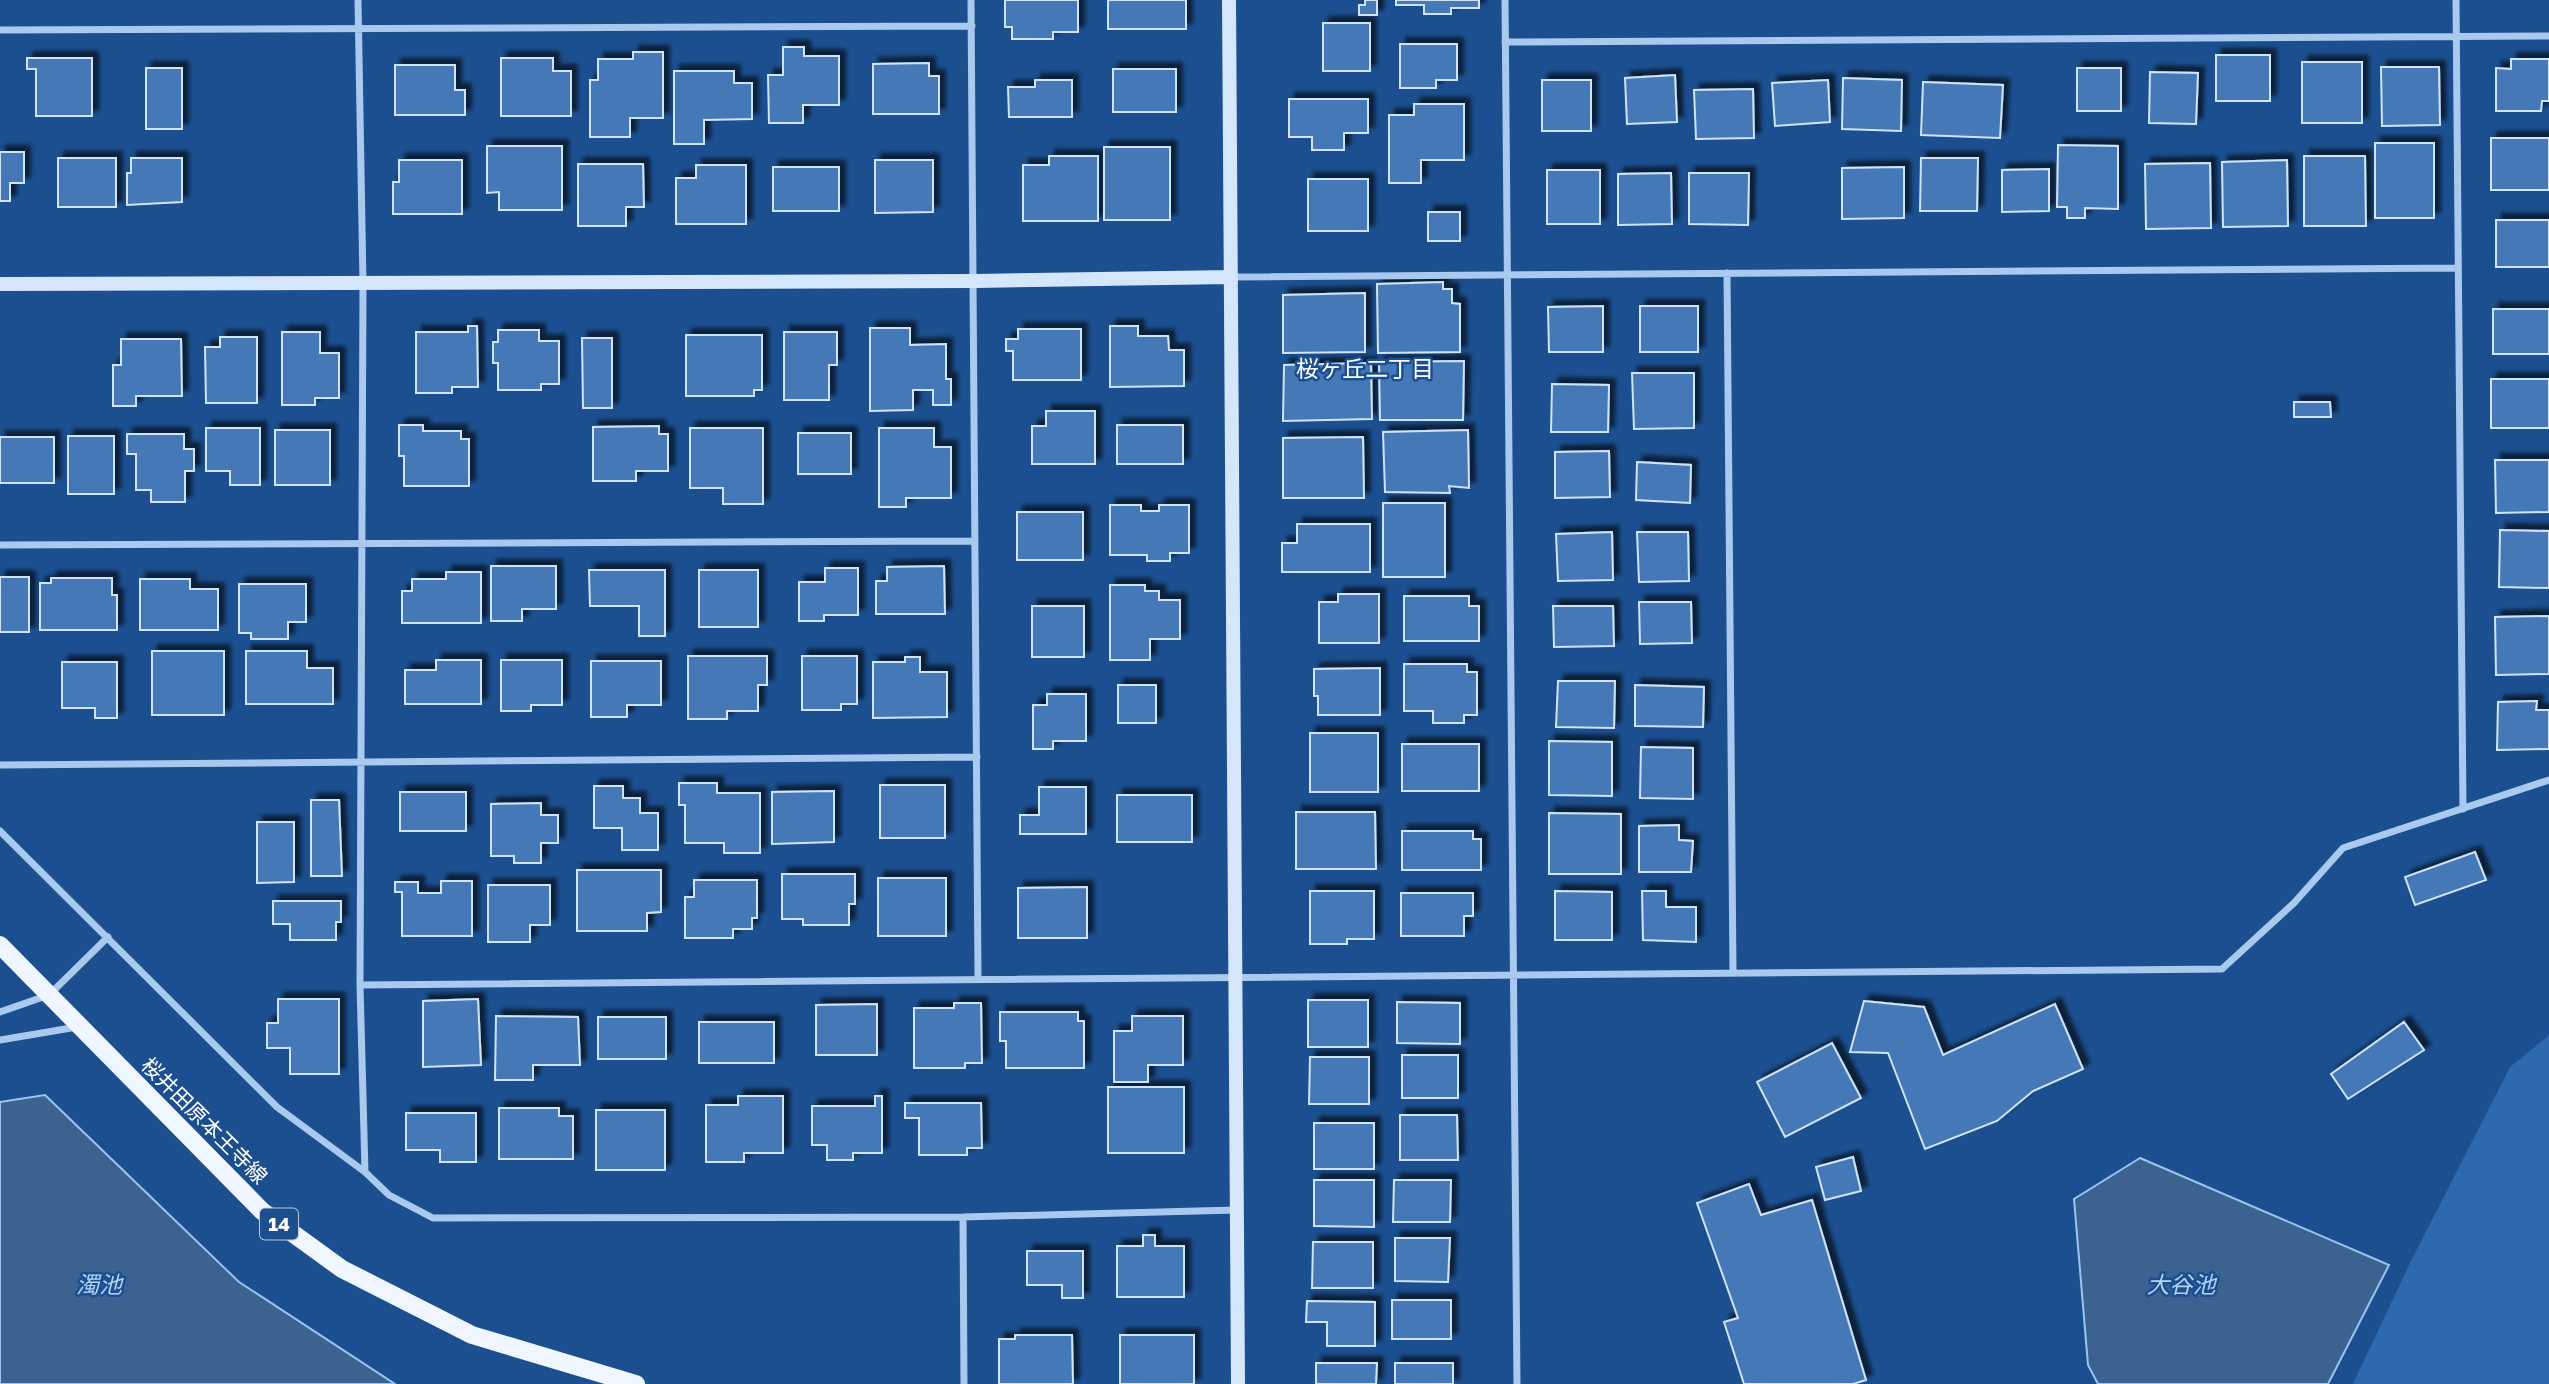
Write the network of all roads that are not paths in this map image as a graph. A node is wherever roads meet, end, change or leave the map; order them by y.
1 (358, 0) edge
2 (971, 0) edge
3 (1229, 0) edge
4 (1505, 0) edge
5 (2456, 0) edge
6 (972, 26) junction
7 (359, 29) junction
8 (0, 30) edge
9 (2549, 36) edge
10 (2457, 37) junction
11 (1505, 42) junction
12 (2458, 268) junction
13 (1727, 273) junction
14 (1506, 275) junction
15 (1231, 277) junction
16 (975, 281) junction
17 (0, 284) edge
18 (363, 284) junction
19 (974, 541) junction
20 (362, 542) junction
21 (0, 545) edge
22 (977, 757) junction
23 (363, 762) junction
24 (0, 765) edge
25 (2549, 780) edge
26 (2463, 809) junction
27 (0, 831) edge
28 (108, 937) junction
29 (0, 945) edge
30 (1732, 971) junction
31 (1514, 976) junction
32 (978, 978) junction
33 (1234, 978) junction
34 (360, 985) junction
35 (49, 995) junction
36 (0, 1012) edge
37 (77, 1027) junction
38 (0, 1040) edge
39 (365, 1172) junction
40 (1237, 1210) junction
41 (962, 1217) junction
42 (636, 1384) edge
43 (964, 1384) edge
44 (1238, 1384) edge
45 (1517, 1384) edge

1 - 7 street
2 - 6 street
3 - 15 street
4 - 11 street
5 - 10 street
6 - 7 street
6 - 16 street
7 - 8 street
7 - 18 street
9 - 10 street
10 - 11 street
10 - 12 street
11 - 14 street
12 - 13 street
12 - 26 street
13 - 14 street
13 - 30 street
14 - 15 street
14 - 31 street
15 - 16 street
15 - 33 street
16 - 18 street
16 - 19 street
17 - 18 street
18 - 20 street
19 - 20 street
19 - 22 street
20 - 21 street
20 - 23 street
22 - 23 street
22 - 32 street
23 - 24 street
23 - 34 street
25 - 26 street
26 - 30 street
27 - 28 street
28 - 35 street
28 - 39 street
29 - 35 main road, 桜井田原本王寺線 / 14
30 - 31 street
31 - 33 street
31 - 45 street
32 - 33 street
32 - 34 street
33 - 40 street
34 - 39 street
35 - 36 street
35 - 37 main road, 桜井田原本王寺線 / 14
37 - 38 street
37 - 42 main road, 桜井田原本王寺線 / 14
39 - 41 street
40 - 41 street
40 - 44 street
41 - 43 street

